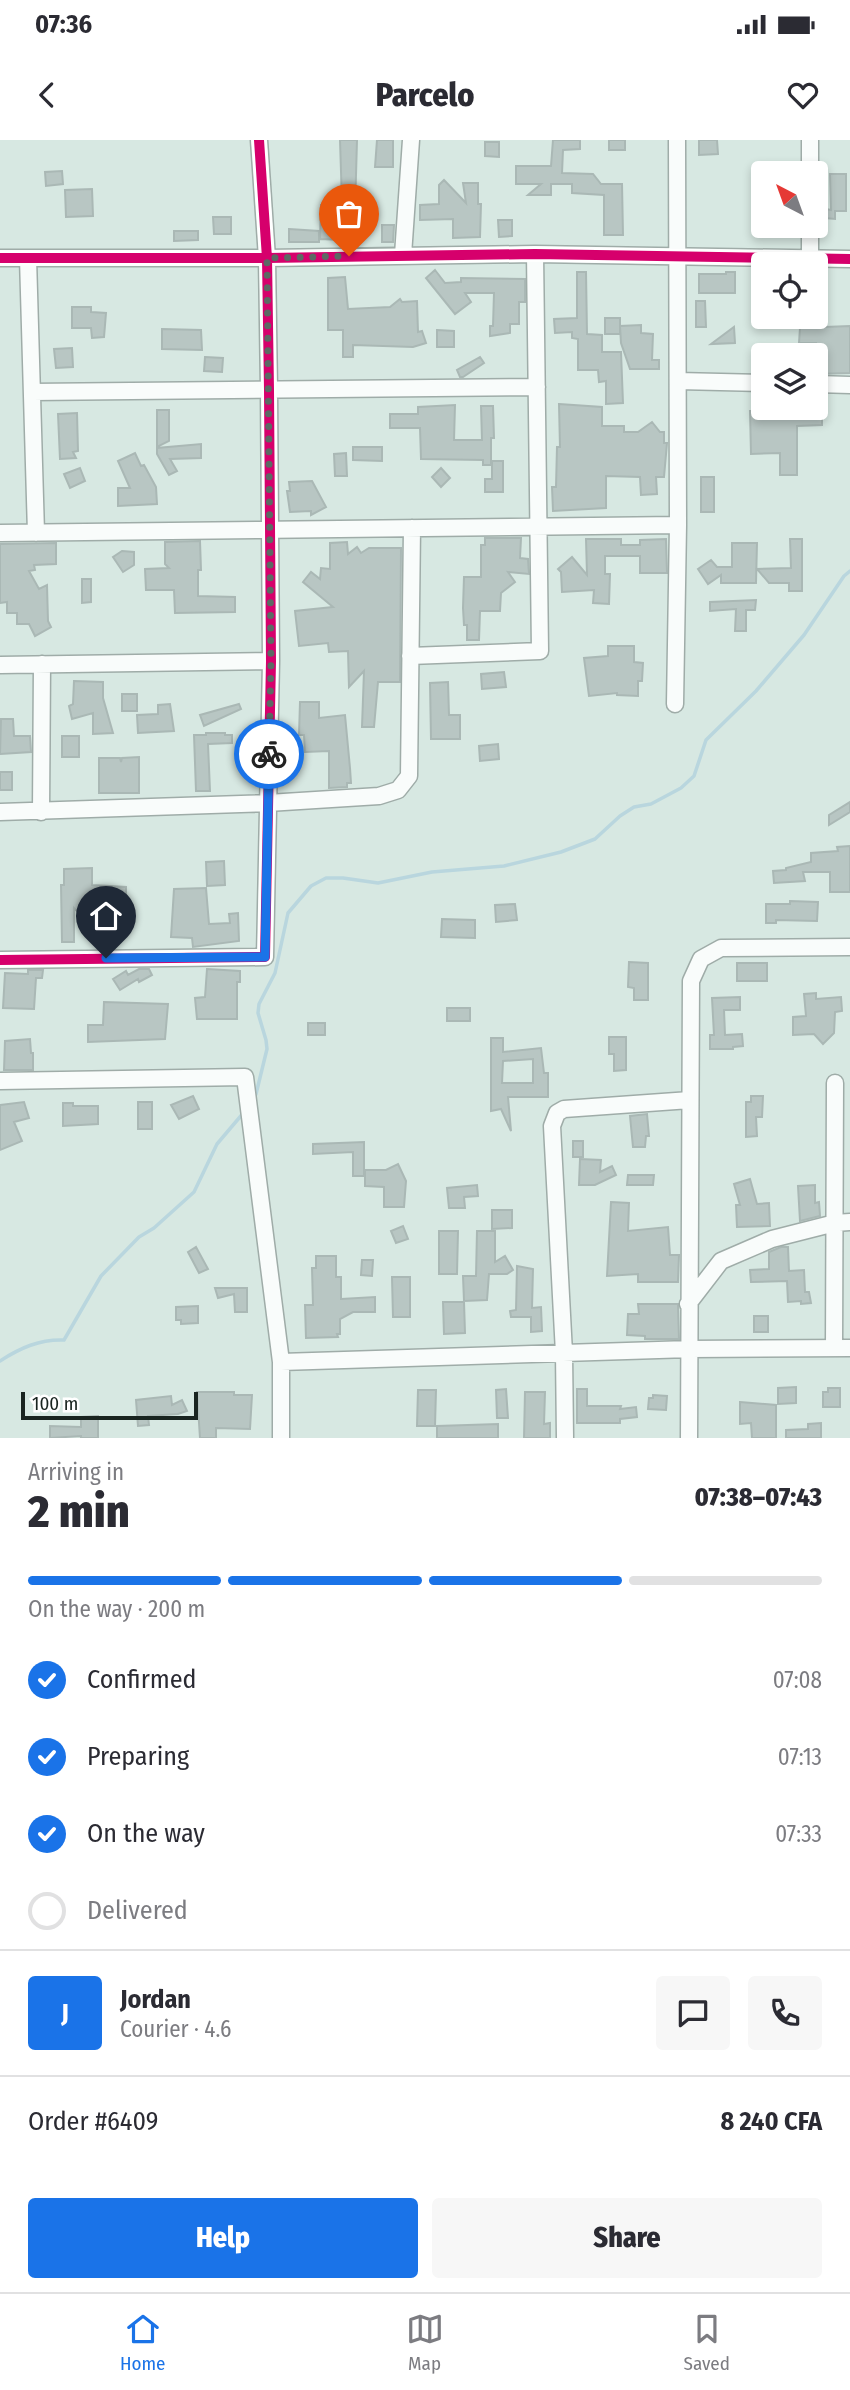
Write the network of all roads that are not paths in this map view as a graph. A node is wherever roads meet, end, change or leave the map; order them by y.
1 (259, 140) edge
2 (411, 140) edge
3 (677, 140) edge
4 (810, 140) edge
5 (810, 161) edge
6 (535, 254) junction
7 (403, 255) junction
8 (679, 255) junction
9 (751, 257) edge
10 (0, 258) edge
11 (28, 258) junction
12 (267, 258) junction
13 (828, 258) edge
14 (850, 259) edge
15 (678, 381) junction
16 (751, 383) edge
17 (828, 384) edge
18 (850, 385) edge
19 (537, 387) junction
20 (269, 390) junction
21 (32, 392) junction
22 (678, 525) junction
23 (540, 526) junction
24 (412, 528) junction
25 (269, 529) junction
26 (0, 533) edge
27 (36, 533) junction
28 (410, 656) junction
29 (271, 662) junction
30 (42, 664) junction
31 (0, 665) edge
32 (675, 704) dead end
33 (268, 803) junction
34 (41, 811) junction
35 (0, 812) edge
36 (850, 947) edge
37 (0, 960) edge
38 (0, 1081) edge
39 (835, 1083) dead end
40 (690, 1100) junction
41 (842, 1223) edge
42 (688, 1304) junction
43 (842, 1348) edge
44 (690, 1349) junction
45 (564, 1353) junction
46 (281, 1362) junction
47 (281, 1438) edge
48 (565, 1438) edge
49 (689, 1438) edge

1 - 12 street
2 - 7 street
3 - 8 street
4 - 5 street
6 - 7 street
6 - 8 street
6 - 19 street
7 - 12 street
8 - 9 street
8 - 15 street
10 - 11 street
11 - 12 street
11 - 21 street
12 - 20 street
13 - 14 street
15 - 16 street
15 - 22 street
17 - 18 street
19 - 20 street
19 - 23 street
20 - 21 street
20 - 25 street
21 - 27 street
22 - 23 street
22 - 32 street
23 - 24 street
23 - 28 street
24 - 25 street
24 - 28 street
25 - 27 street
25 - 29 street
26 - 27 street
28 - 33 street
29 - 30 street
29 - 33 street
30 - 31 street
30 - 34 street
33 - 34 street
33 - 37 street
34 - 35 street
36 - 40 street
38 - 46 street
39 - 41 street
40 - 42 street
40 - 45 street
41 - 42 street
41 - 43 street
42 - 44 street
43 - 44 street
44 - 45 street
44 - 49 street
45 - 46 street
45 - 48 street
46 - 47 street

